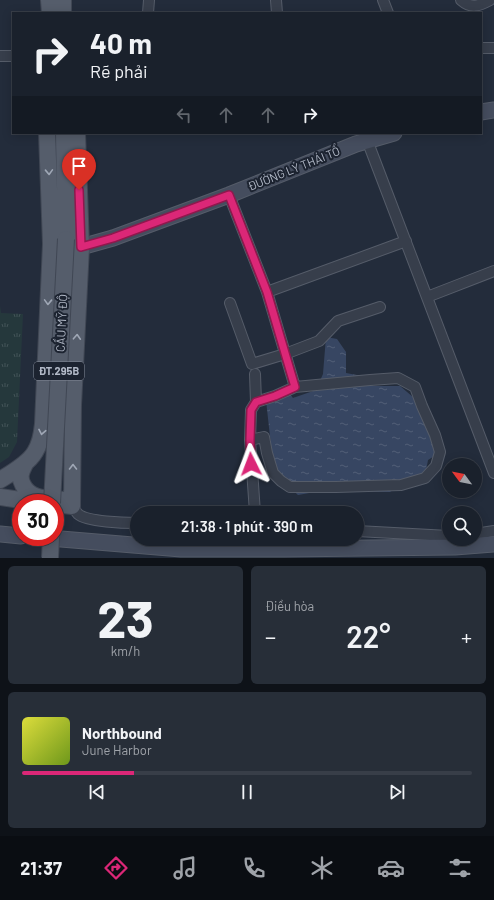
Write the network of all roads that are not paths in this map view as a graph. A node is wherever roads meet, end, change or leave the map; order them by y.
1 (49, 0) edge
2 (62, 0) edge
3 (149, 0) edge
4 (276, 0) edge
5 (383, 0) edge
6 (461, 0) edge
7 (490, 0) edge
8 (50, 12) edge
9 (63, 12) edge
10 (148, 12) edge
11 (278, 12) edge
12 (388, 12) edge
13 (482, 48) edge
14 (494, 48) edge
15 (0, 56) edge
16 (12, 56) edge
17 (494, 110) edge
18 (482, 112) edge
19 (47, 134) edge
20 (64, 134) edge
21 (77, 134) edge
22 (390, 134) edge
23 (367, 140) junction
24 (229, 195) junction
25 (406, 241) junction
26 (81, 247) junction
27 (494, 270) edge
28 (267, 292) junction
29 (427, 297) junction
30 (230, 303) dead end
31 (380, 308) dead end
32 (285, 354) junction
33 (255, 374) dead end
34 (295, 387) junction
35 (256, 402) junction
36 (250, 440) junction
37 (26, 462) junction
38 (494, 473) edge
39 (0, 480) edge
40 (54, 494) edge
41 (0, 497) edge
42 (12, 499) edge
43 (64, 503) edge
44 (72, 503) junction
45 (255, 506) edge
46 (130, 523) edge
47 (364, 531) edge
48 (494, 531) edge
49 (482, 533) edge
50 (0, 534) edge
51 (12, 535) edge
52 (442, 536) edge
53 (64, 539) edge
54 (442, 544) edge
55 (482, 544) edge
56 (494, 544) edge
57 (51, 546) edge
58 (50, 558) edge

1 - 8 main road
2 - 9 main road
3 - 10 street
4 - 11 street
5 - 12 street
6 - 7 street
13 - 14 street
15 - 16 street
17 - 18 street
19 -> 37 main road
20 - 40 main road, CẦU MỸ ĐỘ / ĐT.295B, bridge
21 - 26 main road
22 - 23 street, ĐƯỜNG LÝ THÁI TỔ
23 - 24 street, ĐƯỜNG LÝ THÁI TỔ
23 - 25 street
24 - 26 street, ĐƯỜNG LÝ THÁI TỔ
24 - 28 street
25 - 28 street
25 - 29 street
44 -> 26 main road
27 - 29 street
28 - 32 street
29 - 38 street
30 - 32 street
31 - 32 street
32 - 34 street
33 - 35 street
34 - 35 street
34 - 36 street
35 - 36 street
36 - 45 street
37 - 39 main road
37 - 44 main road
41 - 42 main road
43 - 44 main road
44 - 46 street
47 - 52 street
48 - 49 street
50 - 51 street
53 - 54 street
55 - 56 street
57 - 58 main road, bridge

